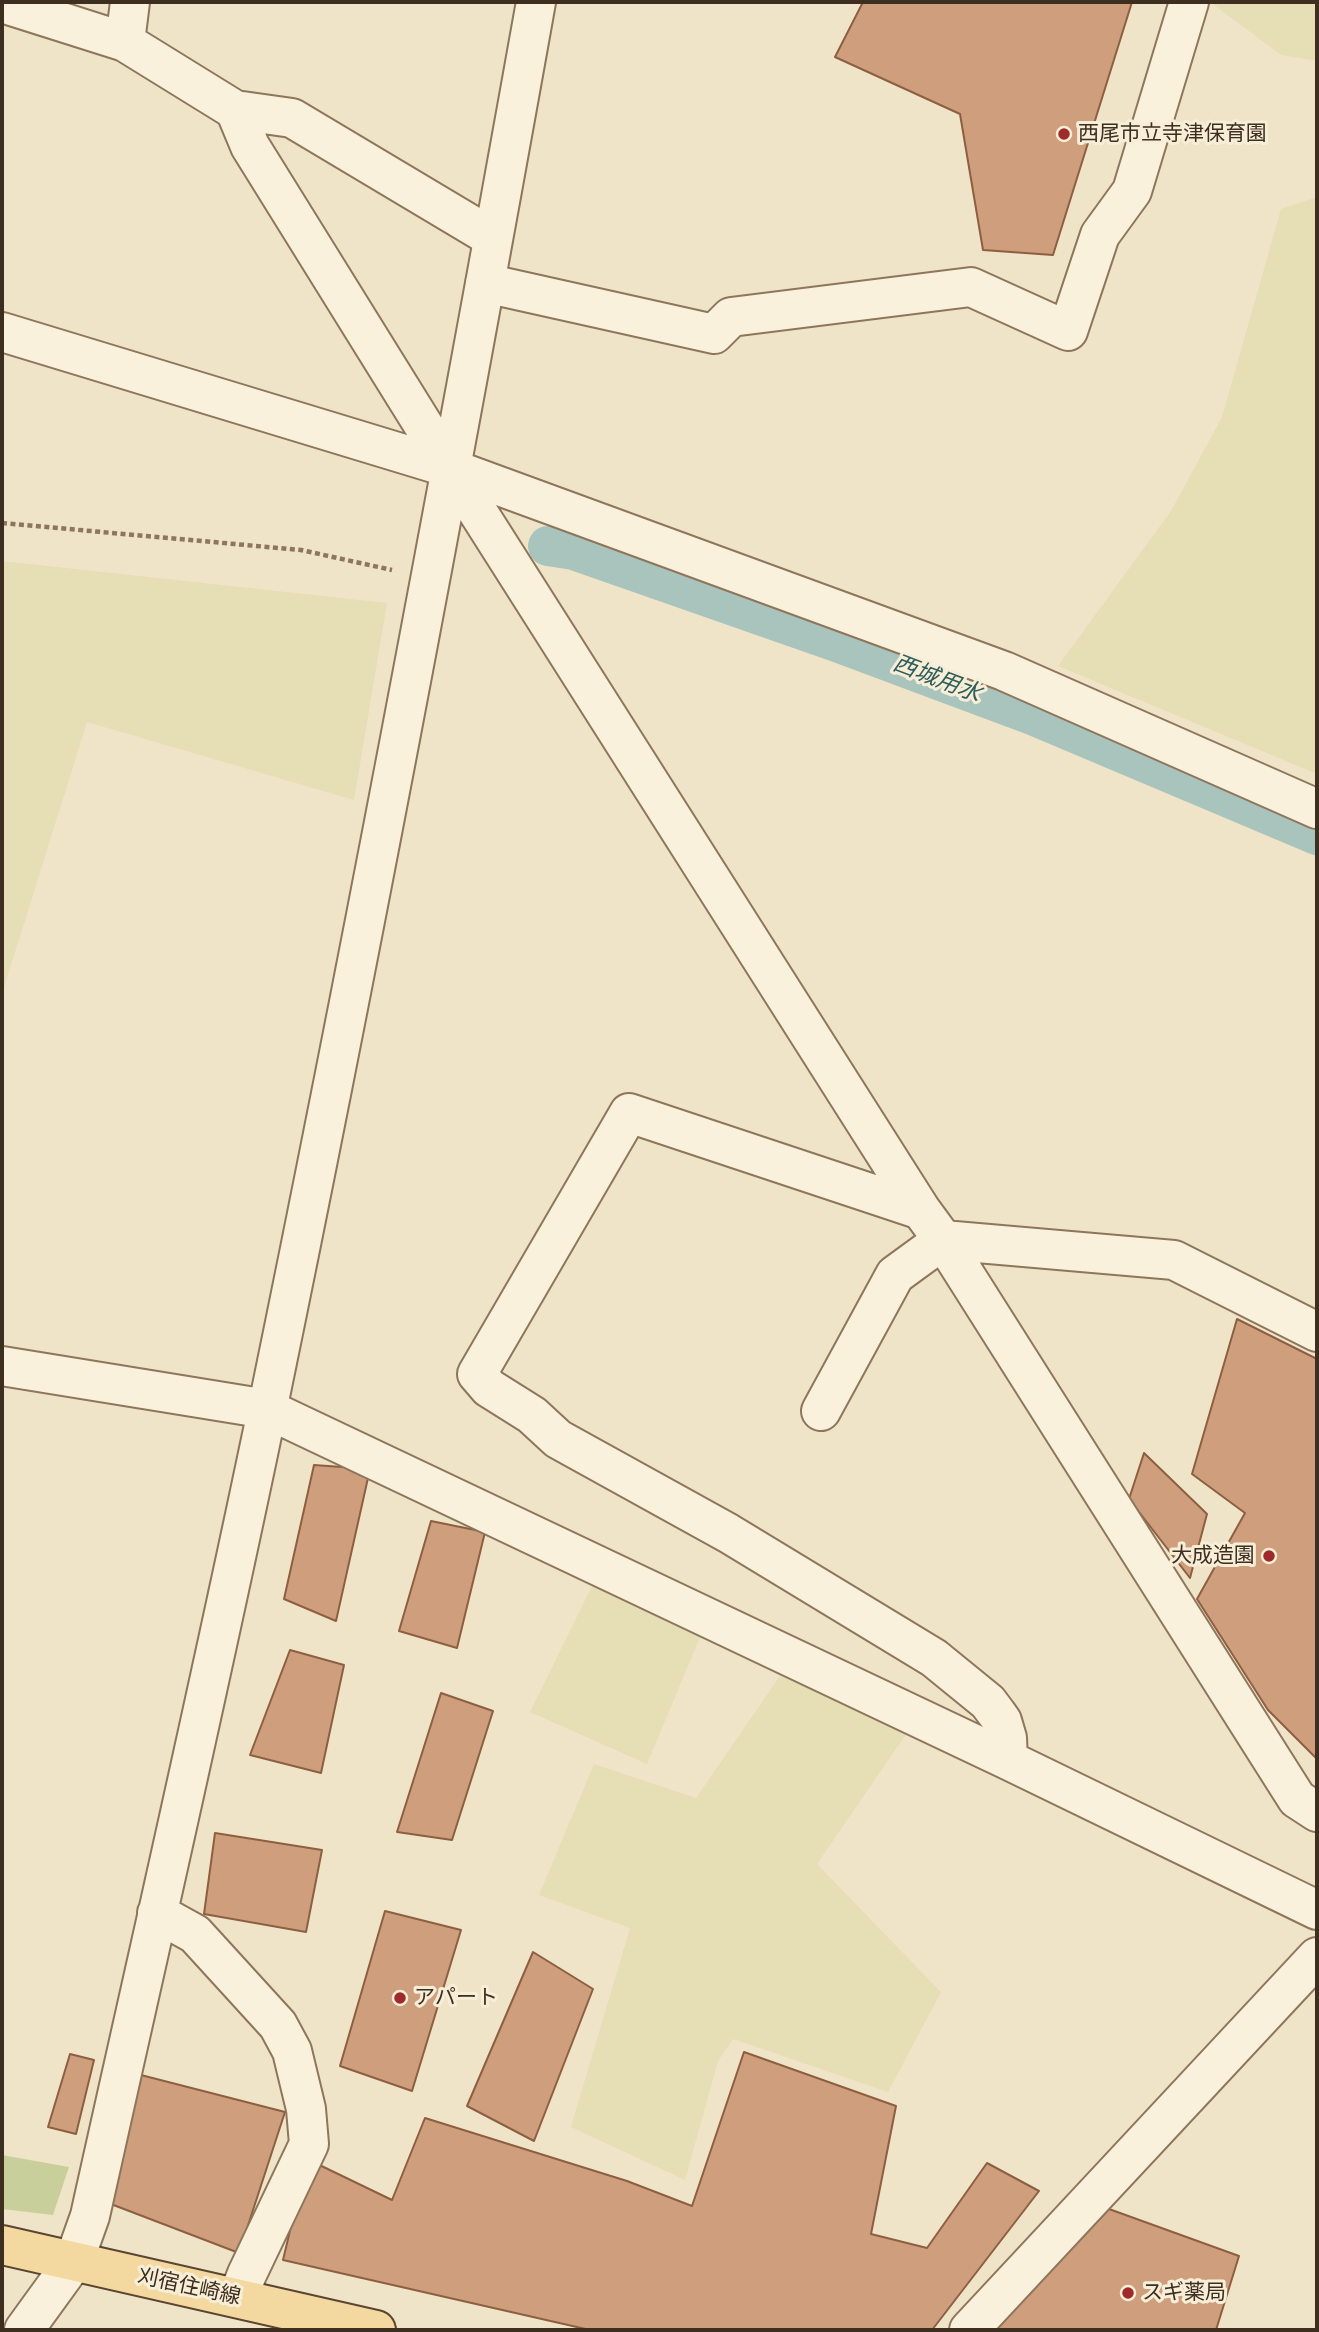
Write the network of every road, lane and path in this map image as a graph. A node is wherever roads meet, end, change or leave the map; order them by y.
1 (130, 2) edge
2 (536, 2) edge
3 (1189, 2) edge
4 (2, 3) edge
5 (125, 42) junction
6 (235, 110) junction
7 (493, 238) junction
8 (485, 283) junction
9 (2, 332) edge
10 (450, 468) junction
11 (2, 523) edge
12 (430, 579) junction
13 (1317, 809) edge
14 (921, 1210) junction
15 (943, 1240) junction
16 (1317, 1332) edge
17 (2, 1366) edge
18 (267, 1409) junction
19 (821, 1411) dead end
20 (1009, 1760) junction
21 (1317, 1812) edge
22 (1317, 1910) edge
23 (157, 1913) junction
24 (1317, 1957) edge
25 (2, 2245) edge
26 (74, 2261) junction
27 (238, 2298) junction
28 (24, 2330) edge
29 (376, 2330) edge
30 (970, 2330) edge

1 - 5 street
2 - 7 street
3 - 8 street
4 - 5 street
5 - 6 street
6 - 7 street
6 - 10 street
7 - 8 street
8 - 10 street
9 - 10 street
10 - 12 street
10 - 13 street
10 - 14 street
11 - 12 path
12 - 18 street
14 - 15 street
14 - 20 street
15 - 16 street
15 - 19 street
15 - 21 street
17 - 18 street
18 - 20 street
18 - 23 street
20 - 22 street
23 - 26 street
23 - 27 street
24 - 30 street
25 - 26 main road, 刈宿住崎線
26 - 27 main road, 刈宿住崎線
26 - 28 street
27 - 29 main road, 刈宿住崎線

